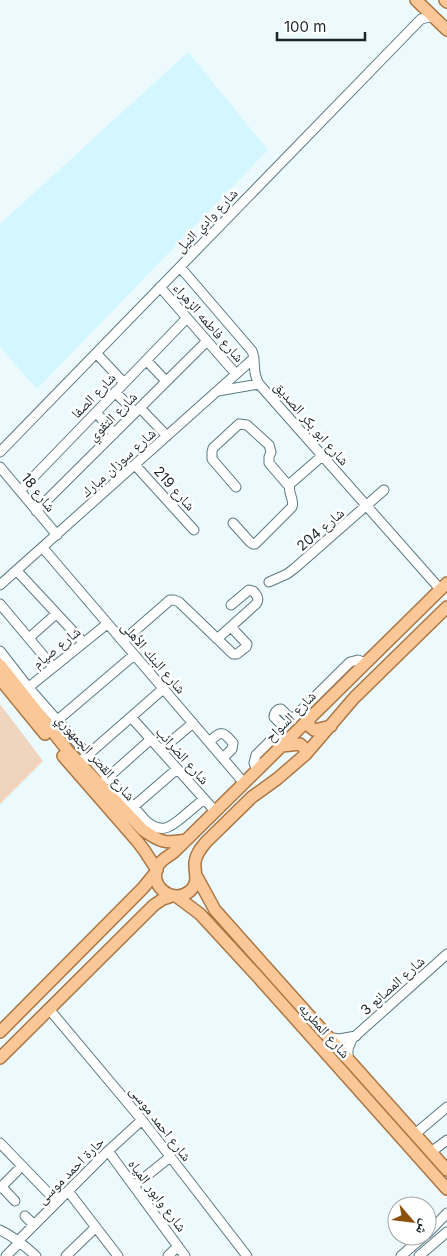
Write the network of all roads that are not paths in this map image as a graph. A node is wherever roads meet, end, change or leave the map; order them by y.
1 (416, 0) edge
2 (437, 20) junction
3 (447, 30) edge
4 (180, 267) junction
5 (160, 287) junction
6 (187, 318) junction
7 (207, 341) junction
8 (96, 353) junction
9 (254, 358) junction
10 (146, 360) junction
11 (236, 374) junction
12 (166, 381) junction
13 (124, 383) junction
14 (259, 384) junction
15 (218, 391) junction
16 (116, 392) junction
17 (138, 410) junction
18 (96, 412) junction
19 (114, 434) junction
20 (167, 436) junction
21 (0, 452) edge
22 (322, 456) junction
23 (135, 465) junction
24 (0, 466) edge
25 (290, 484) junction
26 (236, 487) dead end
27 (384, 490) dead end
28 (20, 491) junction
29 (366, 506) junction
30 (36, 511) junction
31 (233, 523) dead end
32 (194, 530) dead end
33 (57, 536) junction
34 (43, 548) junction
35 (16, 571) junction
36 (269, 582) dead end
37 (0, 586) edge
38 (444, 586) edge
39 (0, 604) edge
40 (231, 605) dead end
41 (447, 607) edge
42 (56, 614) junction
43 (107, 624) junction
44 (231, 627) junction
45 (29, 638) junction
46 (217, 639) junction
47 (123, 641) junction
48 (83, 642) junction
49 (0, 651) edge
50 (134, 655) junction
51 (365, 664) junction
52 (0, 665) edge
53 (53, 667) junction
54 (0, 679) edge
55 (163, 689) junction
56 (25, 690) junction
57 (131, 717) junction
58 (309, 719) junction
59 (292, 720) junction
60 (193, 723) junction
61 (53, 724) junction
62 (331, 726) junction
63 (284, 728) junction
64 (151, 739) junction
65 (209, 742) junction
66 (282, 746) junction
67 (161, 750) junction
68 (306, 754) junction
69 (223, 758) junction
70 (84, 759) junction
71 (177, 769) junction
72 (257, 770) junction
73 (104, 781) junction
74 (244, 783) junction
75 (204, 799) junction
76 (133, 807) junction
77 (215, 811) junction
78 (158, 840) junction
79 (186, 840) junction
80 (146, 853) junction
81 (156, 871) junction
82 (197, 877) junction
83 (142, 890) junction
84 (174, 896) junction
85 (154, 905) junction
86 (212, 907) junction
87 (200, 914) junction
88 (447, 954) edge
89 (49, 1009) junction
90 (0, 1032) edge
91 (356, 1036) junction
92 (328, 1037) junction
93 (1, 1057) edge
94 (348, 1060) junction
95 (447, 1107) edge
96 (142, 1120) junction
97 (415, 1134) junction
98 (447, 1140) edge
99 (0, 1143) edge
100 (108, 1151) junction
101 (431, 1152) junction
102 (170, 1157) junction
103 (445, 1164) edge
104 (17, 1171) dead end
105 (134, 1186) junction
106 (1, 1187) edge
107 (447, 1189) edge
108 (68, 1191) junction
109 (15, 1202) dead end
110 (57, 1202) junction
111 (447, 1214) edge
112 (25, 1216) dead end
113 (437, 1224) edge
114 (34, 1225) junction
115 (96, 1227) junction
116 (0, 1230) edge
117 (447, 1232) edge
118 (19, 1242) junction
119 (178, 1246) junction
120 (413, 1246) edge
121 (6, 1256) edge
122 (36, 1256) edge
123 (66, 1256) edge
124 (118, 1256) edge
125 (168, 1256) edge
126 (186, 1256) edge
127 (247, 1256) edge
128 (401, 1256) edge
129 (419, 1256) edge

1 - 2 main road
2 - 3 main road
2 - 4 street, شارع وادي النيل
4 - 5 street, شارع وادي النيل
4 - 9 street, شارع ابو بكر الصديق
5 - 6 street, شارع فاطمه الزهراء
5 - 8 street, شارع وادي النيل
6 - 7 street, شارع فاطمه الزهراء
6 - 10 street, شارع الصفا
7 - 11 street, شارع فاطمه الزهراء
7 - 12 street, شارع التقوي
8 - 13 street
8 - 21 street, شارع وادي النيل
9 - 11 street, شارع سوزان مبارك
9 - 14 street, شارع ابو بكر الصديق
10 - 12 street
10 - 13 street, شارع الصفا
11 - 15 street, شارع سوزان مبارك
12 - 17 street, شارع التقوي
13 - 16 street, شارع الصفا
14 - 15 street
14 - 22 street, شارع ابو بكر الصديق
15 - 20 street, شارع سوزان مبارك
16 - 17 street
16 - 18 street, شارع الصفا
17 - 19 street, شارع التقوي
17 - 20 street
18 - 19 street
18 - 28 street, شارع الصفا
19 - 30 street, شارع التقوي
20 - 23 street, شارع سوزان مبارك
22 - 25 street
22 - 29 street, شارع ابو بكر الصديق
23 - 32 street, شارع 219
23 - 33 street, شارع سوزان مبارك
24 - 28 street, شارع 18
25 - 26 street
25 - 31 street
27 - 29 street, شارع 204
28 - 30 street, شارع 18
29 - 36 street, شارع 204
29 - 38 street, شارع ابو بكر الصديق
30 - 33 street, شارع 18
33 - 34 street, شارع سوزان مبارك
34 - 35 street, شارع سوزان مبارك
34 - 43 street, شارع البنك الأهلى
35 - 37 street, شارع سوزان مبارك
35 - 42 street
38 - 51 main road, شارع السواح
39 - 45 street
40 - 44 street
41 - 62 main road
42 - 45 street
42 - 48 street
43 - 47 street, شارع البنك الأهلى
43 - 48 street, شارع صيام
44 - 46 street
44 - 46 street
45 - 53 street
46 - 47 street
47 - 50 street, شارع البنك الأهلى
48 - 53 street, شارع صيام
49 - 56 street
50 - 55 street, شارع البنك الأهلى
50 - 61 street
51 - 58 main road, شارع السواح
51 - 59 street
52 - 56 main road, شارع القصر الجمهوري
53 - 56 street, شارع صيام
54 - 80 main road, شارع القصر الجمهوري
55 - 57 street
55 - 60 street, شارع البنك الأهلى
56 - 61 main road, شارع القصر الجمهوري
57 - 64 street, شارع الضرائب
57 - 70 street
58 - 62 main road
58 - 66 main road, شارع السواح
59 - 63 street
59 - 63 street
60 - 65 street, شارع البنك الأهلى
60 - 67 street
61 - 70 main road, شارع القصر الجمهوري
62 - 68 main road
63 - 72 street
64 - 67 street, شارع الضرائب
64 - 73 street
65 - 69 street, شارع البنك الأهلى
65 - 69 street
66 - 68 main road
66 - 72 main road, شارع السواح
67 - 71 street, شارع الضرائب
68 - 82 main road
69 - 74 street, شارع البنك الأهلى
70 - 73 main road, شارع القصر الجمهوري
71 - 75 street, شارع الضرائب
71 - 76 street
72 - 74 main road, شارع السواح
73 - 76 street
73 - 78 main road, شارع القصر الجمهوري
74 - 77 main road, شارع السواح
75 - 76 street
75 - 77 street, شارع الضرائب
77 - 79 main road, شارع السواح
78 - 79 main road
78 - 80 main road
79 - 81 main road, شارع السواح
80 - 81 main road, شارع القصر الجمهوري
81 - 83 main road, شارع السواح
81 - 84 main road
82 - 84 main road
82 - 86 main road, شارع المطريه
83 - 85 main road
83 - 90 main road, شارع السواح
84 - 85 main road
84 - 87 main road, شارع المطريه
85 - 89 main road
86 - 87 main road
86 - 92 main road, شارع المطريه
87 - 107 main road, شارع المطريه
88 - 91 street, شارع المصانع 3
89 - 93 main road
89 - 96 street, شارع احمد موسى
91 - 92 street
91 - 94 street, شارع المصانع 3
92 - 94 main road, شارع المطريه
94 - 97 main road, شارع المطريه
95 - 97 street
96 - 100 street, حارة احمد موسى
96 - 102 street, شارع احمد موسى
97 - 101 main road, شارع المطريه
98 - 101 street
99 - 110 street
100 - 105 street, شارع وابور المياه
100 - 108 street, حارة احمد موسى
101 - 103 main road, شارع المطريه
102 - 105 street
102 - 127 street, شارع احمد موسى
104 - 106 street
105 - 119 street, شارع وابور المياه
106 - 109 street
108 - 110 street, حارة احمد موسى
108 - 115 street
110 - 114 street, حارة احمد موسى
111 - 113 street
112 - 114 street
114 - 118 street, حارة احمد موسى
115 - 123 street
115 - 124 street
116 - 118 street
117 - 129 street
118 - 121 street, حارة احمد موسى
118 - 122 street
119 - 125 street
119 - 126 street, شارع وابور المياه
120 - 128 street

